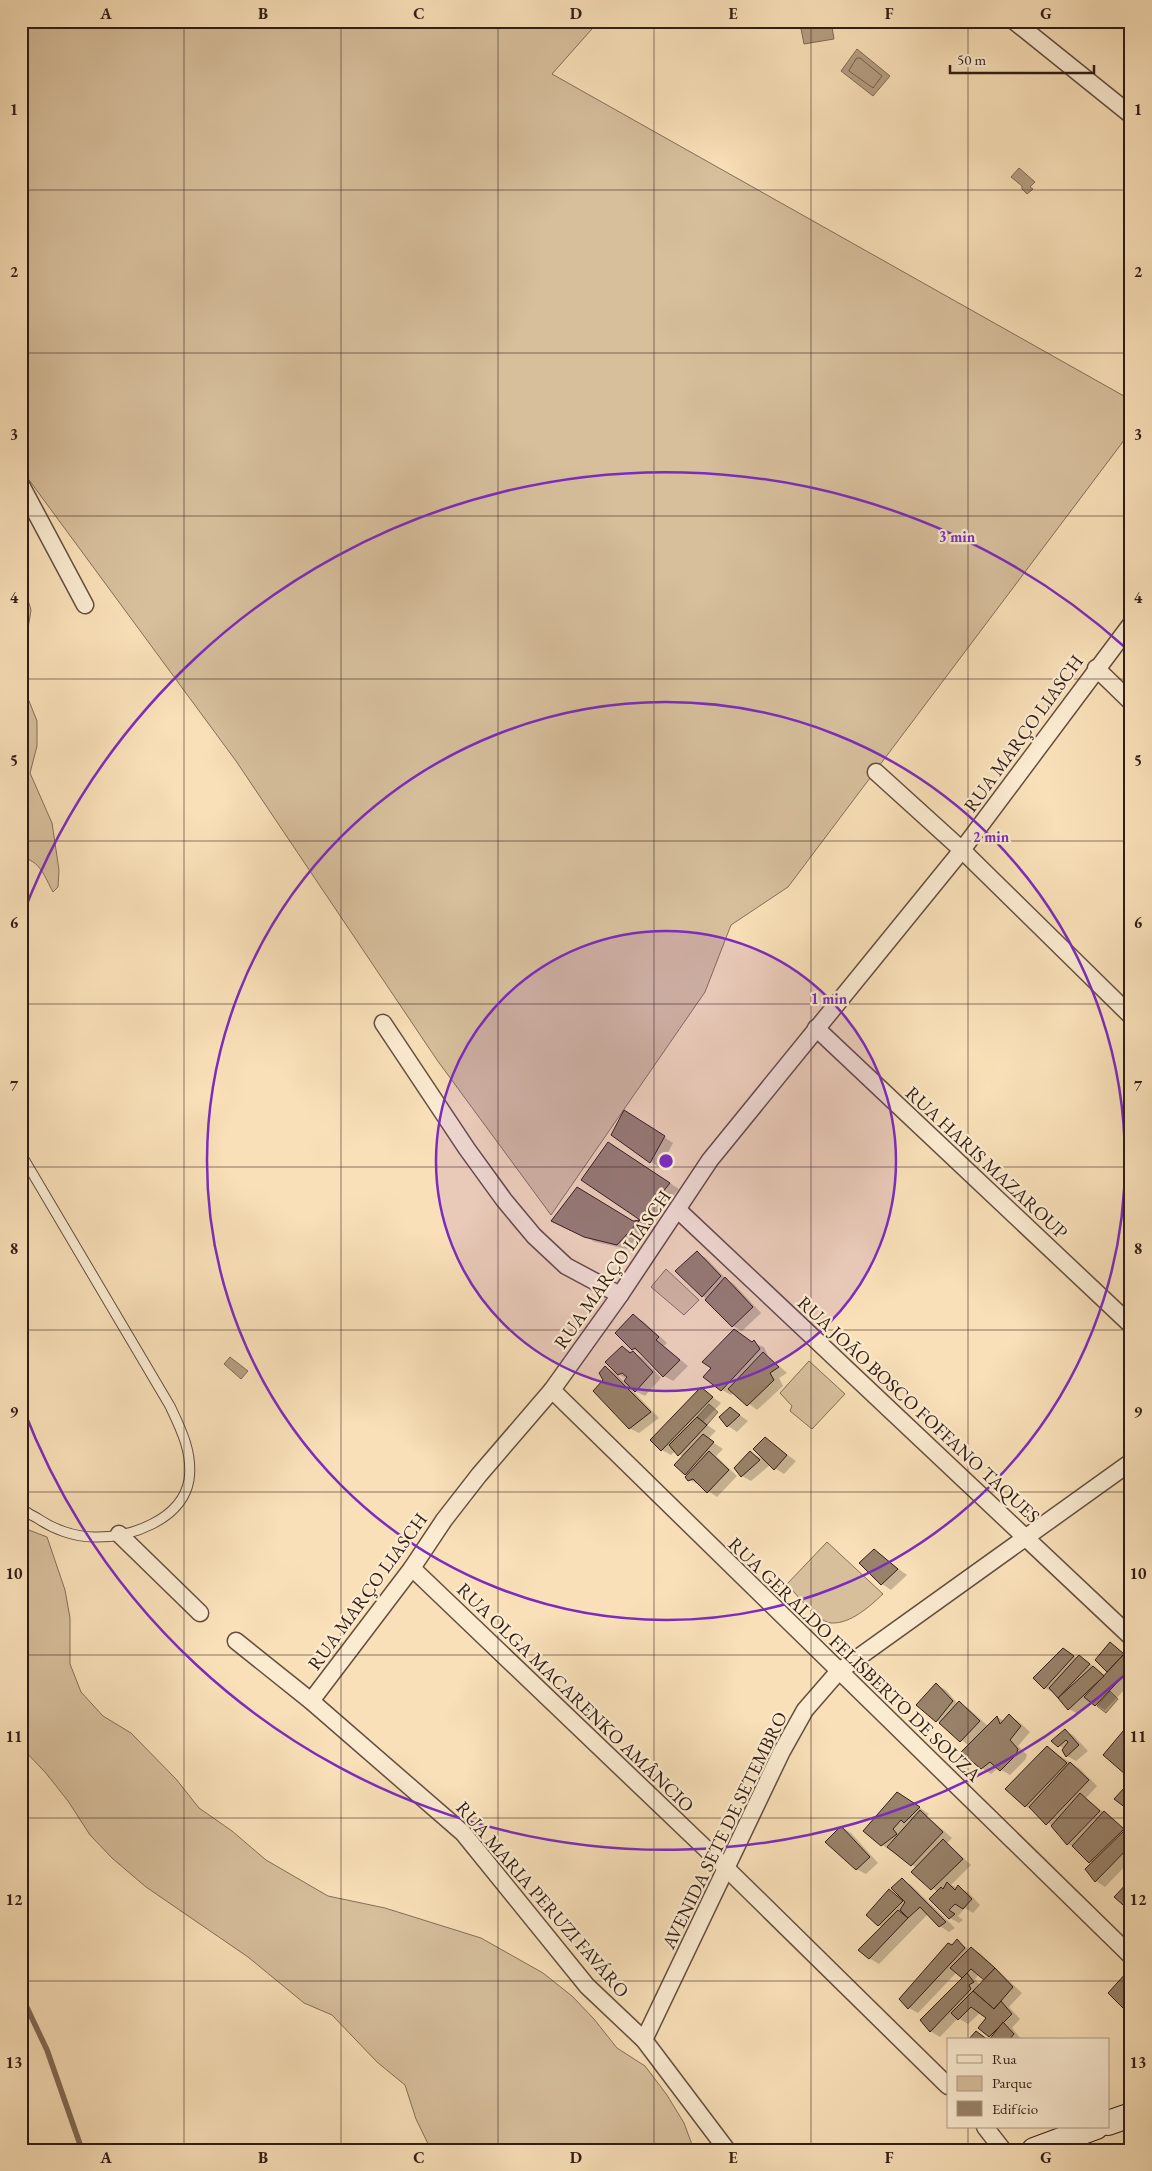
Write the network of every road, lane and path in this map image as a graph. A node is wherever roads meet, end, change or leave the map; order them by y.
1 (1014, 21) edge
2 (1131, 115) edge
3 (21, 486) edge
4 (85, 605) dead end
5 (1131, 624) edge
6 (1096, 668) junction
7 (1131, 702) edge
8 (876, 772) dead end
9 (962, 850) junction
10 (1131, 1016) edge
11 (384, 1024) dead end
12 (816, 1028) junction
13 (21, 1154) edge
14 (678, 1210) junction
15 (620, 1295) junction
16 (1131, 1325) edge
17 (552, 1390) junction
18 (1131, 1462) edge
19 (21, 1507) edge
20 (118, 1534) junction
21 (1026, 1537) junction
22 (412, 1568) junction
23 (200, 1613) dead end
24 (1131, 1637) edge
25 (236, 1641) dead end
26 (838, 1672) junction
27 (311, 1701) junction
28 (725, 1867) junction
29 (1131, 1956) edge
30 (644, 2040) junction
31 (947, 2085) edge
32 (1131, 2115) edge
33 (1110, 2122) edge
34 (986, 2128) edge
35 (1093, 2128) edge
36 (727, 2150) edge
37 (1003, 2150) edge
38 (1034, 2150) edge

1 - 2 street
3 - 4 street
5 - 6 street, RUA MARÇO LIASCH
6 - 7 street
6 - 9 street, RUA MARÇO LIASCH
8 - 9 street
9 - 10 street
9 - 12 street, RUA MARÇO LIASCH
11 - 15 street
12 - 14 street, RUA MARÇO LIASCH
12 - 16 street, RUA HARIS MAZAROUP
13 - 20 lane
14 - 15 street, RUA MARÇO LIASCH
14 - 21 street, RUA JOÃO BOSCO FOFFANO TAQUES
15 - 17 street, RUA MARÇO LIASCH
17 - 22 street, RUA MARÇO LIASCH
17 - 26 street, RUA GERALDO FELISBERTO DE SOUZA
18 - 21 street, AVENIDA SETE DE SETEMBRO
19 - 20 lane
20 - 23 street
21 - 24 street, RUA JOÃO BOSCO FOFFANO TAQUES
21 - 26 street, AVENIDA SETE DE SETEMBRO
22 - 27 street, RUA MARÇO LIASCH
22 - 28 street, RUA OLGA MACARENKO AMÂNCIO
25 - 27 street, RUA MARIA PERUZI FAVÁRO
26 - 28 street, AVENIDA SETE DE SETEMBRO
26 - 29 street, RUA GERALDO FELISBERTO DE SOUZA
27 - 30 street, RUA MARIA PERUZI FAVÁRO
28 - 30 street, AVENIDA SETE DE SETEMBRO
28 - 31 street, RUA OLGA MACARENKO AMÂNCIO
30 - 36 street, RUA MARIA PERUZI FAVÁRO
32 - 33 street
34 - 37 street
35 - 38 street

